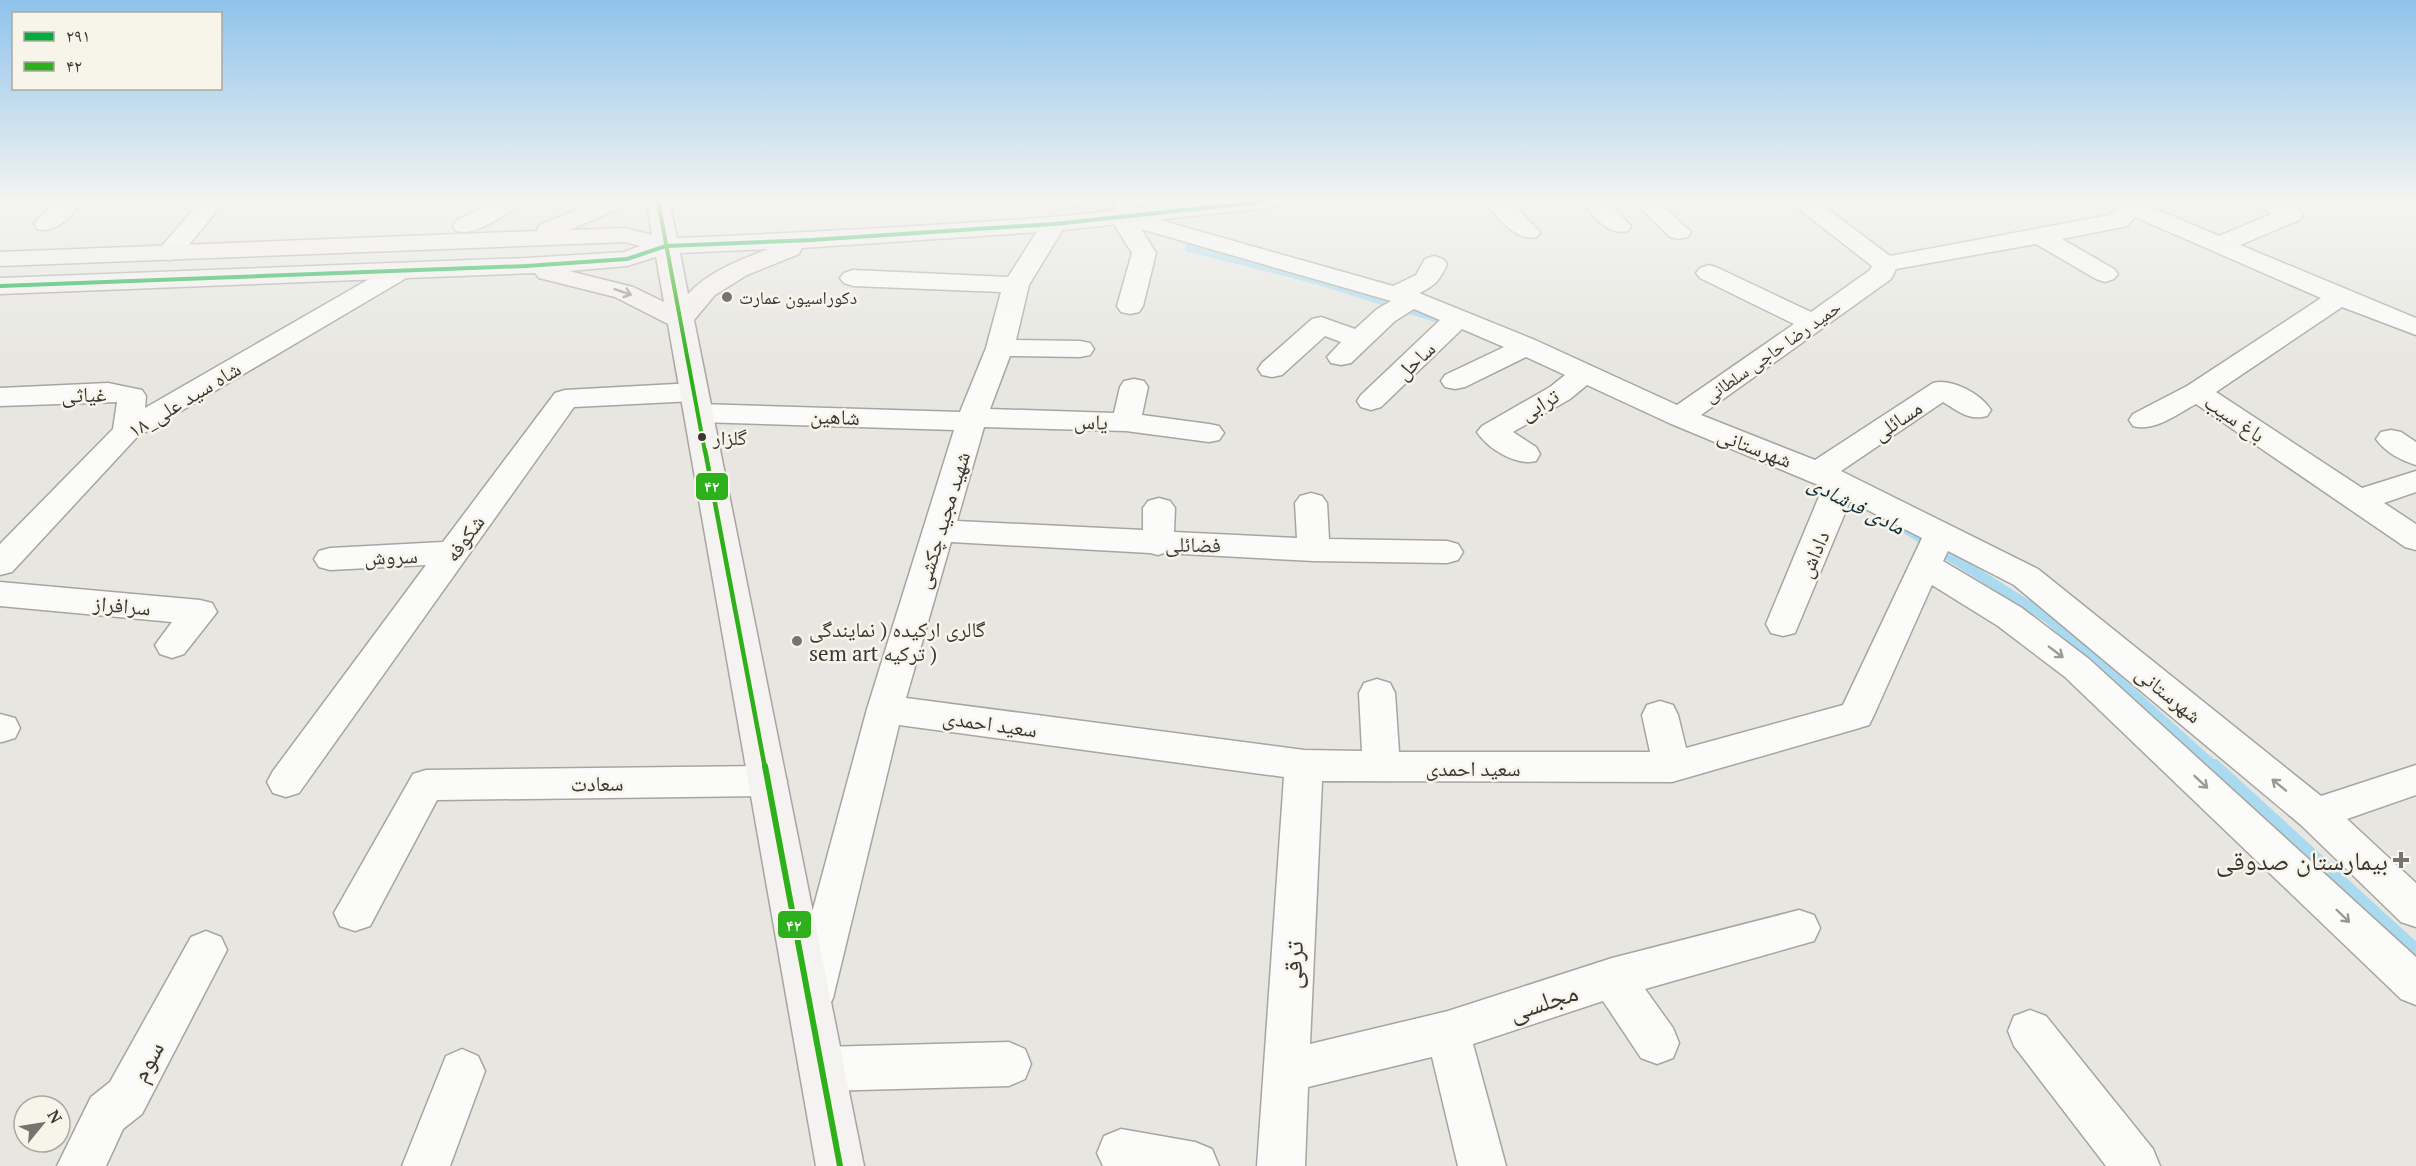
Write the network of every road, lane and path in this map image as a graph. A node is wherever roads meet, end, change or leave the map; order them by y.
1 (101, 255) edge
2 (638, 255) edge
3 (668, 255) edge
4 (773, 255) edge
5 (1034, 255) edge
6 (1143, 255) edge
7 (1257, 255) edge
8 (1874, 255) edge
9 (1935, 255) edge
10 (2073, 255) edge
11 (2242, 255) edge
12 (85, 256) junction
13 (2, 264) edge
14 (1434, 264) dead end
15 (1885, 264) junction
16 (526, 266) junction
17 (399, 272) junction
18 (1709, 273) dead end
19 (2105, 274) dead end
20 (853, 278) dead end
21 (65, 283) junction
22 (0, 285) edge
23 (1016, 285) junction
24 (2340, 297) junction
25 (1399, 302) junction
26 (1130, 306) dead end
27 (680, 320) junction
28 (1812, 322) junction
29 (1449, 327) junction
30 (2416, 327) edge
31 (999, 348) junction
32 (1080, 349) dead end
33 (1513, 353) junction
34 (1272, 369) dead end
35 (1584, 373) junction
36 (1455, 381) dead end
37 (1134, 387) dead end
38 (2197, 392) junction
39 (0, 397) edge
40 (1371, 401) dead end
41 (696, 402) junction
42 (1977, 410) dead end
43 (1679, 417) junction
44 (972, 418) junction
45 (2143, 420) dead end
46 (1126, 422) junction
47 (127, 431) junction
48 (1209, 433) dead end
49 (2391, 439) dead end
50 (1525, 454) dead end
51 (2416, 455) edge
52 (2416, 481) edge
53 (1831, 486) junction
54 (2359, 500) junction
55 (1311, 503) dead end
56 (1159, 508) dead end
57 (938, 531) junction
58 (1940, 533) junction
59 (2416, 539) edge
60 (1158, 544) junction
61 (1314, 550) junction
62 (1447, 552) dead end
63 (453, 553) junction
64 (330, 559) dead end
65 (0, 564) edge
66 (1924, 565) junction
67 (2026, 577) junction
68 (0, 594) edge
69 (2010, 617) junction
70 (1783, 624) dead end
71 (172, 645) dead end
72 (1377, 693) dead end
73 (885, 709) junction
74 (1660, 715) dead end
75 (1304, 765) junction
76 (1381, 767) junction
77 (1672, 767) junction
78 (2416, 780) edge
79 (768, 781) junction
80 (286, 782) dead end
81 (2315, 814) junction
82 (2416, 909) edge
83 (355, 913) dead end
84 (1799, 928) dead end
85 (206, 950) dead end
86 (1612, 978) junction
87 (2416, 985) edge
88 (810, 1001) junction
89 (2030, 1031) dead end
90 (1448, 1032) junction
91 (1657, 1043) dead end
92 (1009, 1064) dead end
93 (822, 1069) junction
94 (462, 1071) dead end
95 (1286, 1071) junction
96 (1121, 1153) dead end
97 (81, 1166) edge
98 (426, 1166) edge
99 (840, 1166) edge
100 (1195, 1166) edge
101 (1281, 1166) edge
102 (1482, 1166) edge
103 (2136, 1166) edge

1 - 12 main road
2 - 16 main road
3 - 27 main road
4 - 27 main road
5 - 23 street, شهید مجید چکشی
6 - 26 street
7 - 25 street, شهرستانی
8 - 15 street
9 - 15 street
10 - 19 street
11 - 24 street
12 - 13 main road
12 - 21 main road
14 - 25 street
15 - 28 street, حمید رضا حاجی سلطانی
16 - 17 main road
16 -> 27 main road
17 - 21 main road
17 - 47 street, ۱۸_شاه سید علی
18 - 28 street
20 - 23 street
21 - 22 main road
23 - 31 street, شهید مجید چکشی
24 - 30 street
24 - 38 street, باغ سیب
25 - 29 street, شهرستانی
25 - 34 street
27 - 41 main road
28 - 43 street, حمید رضا حاجی سلطانی
29 - 33 street, شهرستانی
29 - 40 street, ساحل
31 - 32 street
31 - 44 street, شهید مجید چکشی
33 - 35 street, شهرستانی
33 - 36 street
35 - 43 street, شهرستانی
35 - 50 street, ترابی
37 - 46 street
38 - 45 street
38 - 54 street, باغ سیب
39 - 47 street, غیاثی
41 - 44 street, شاهین
41 - 63 street, شکوفه
41 - 79 main road
42 - 53 street, مسائلی
43 - 53 street, شهرستانی
44 - 46 street, یاس
44 - 57 street, شهید مجید چکشی
46 - 48 street, یاس
47 - 65 street, ۱۸_شاه سید علی
49 - 51 street
52 - 54 street
53 - 58 street, شهرستانی
53 - 70 street, داداش
54 - 59 street, باغ سیب
55 - 61 street
56 - 60 street
57 - 60 street, فضائلی
57 - 73 street, شهید مجید چکشی
58 - 66 street, سعید احمدی
58 - 67 street, شهرستانی
60 - 61 street, فضائلی
61 - 62 street, فضائلی
63 - 64 street, سروش
63 - 80 street, شکوفه
66 - 69 street, شهرستانی
66 - 77 street, سعید احمدی
67 - 69 street
81 -> 67 street, شهرستانی
68 - 71 street, سرافراز
69 -> 87 street, شهرستانی
72 - 76 street
73 - 75 street, سعید احمدی
73 - 88 street, شهید مجید چکشی
74 - 77 street
75 - 76 street, سعید احمدی
75 - 95 street, ترقی
76 - 77 street, سعید احمدی
78 - 81 street
79 - 83 street, سعادت
79 - 88 main road
81 - 82 street, شهرستانی
84 - 86 street, مجلسی
85 - 97 street, سوم
86 - 90 street, مجلسی
86 - 91 street
88 - 93 main road
89 - 103 street
90 - 95 street, مجلسی
90 - 102 street
92 - 93 street
93 - 99 main road
94 - 98 street
95 - 101 street, ترقی
96 - 100 street

